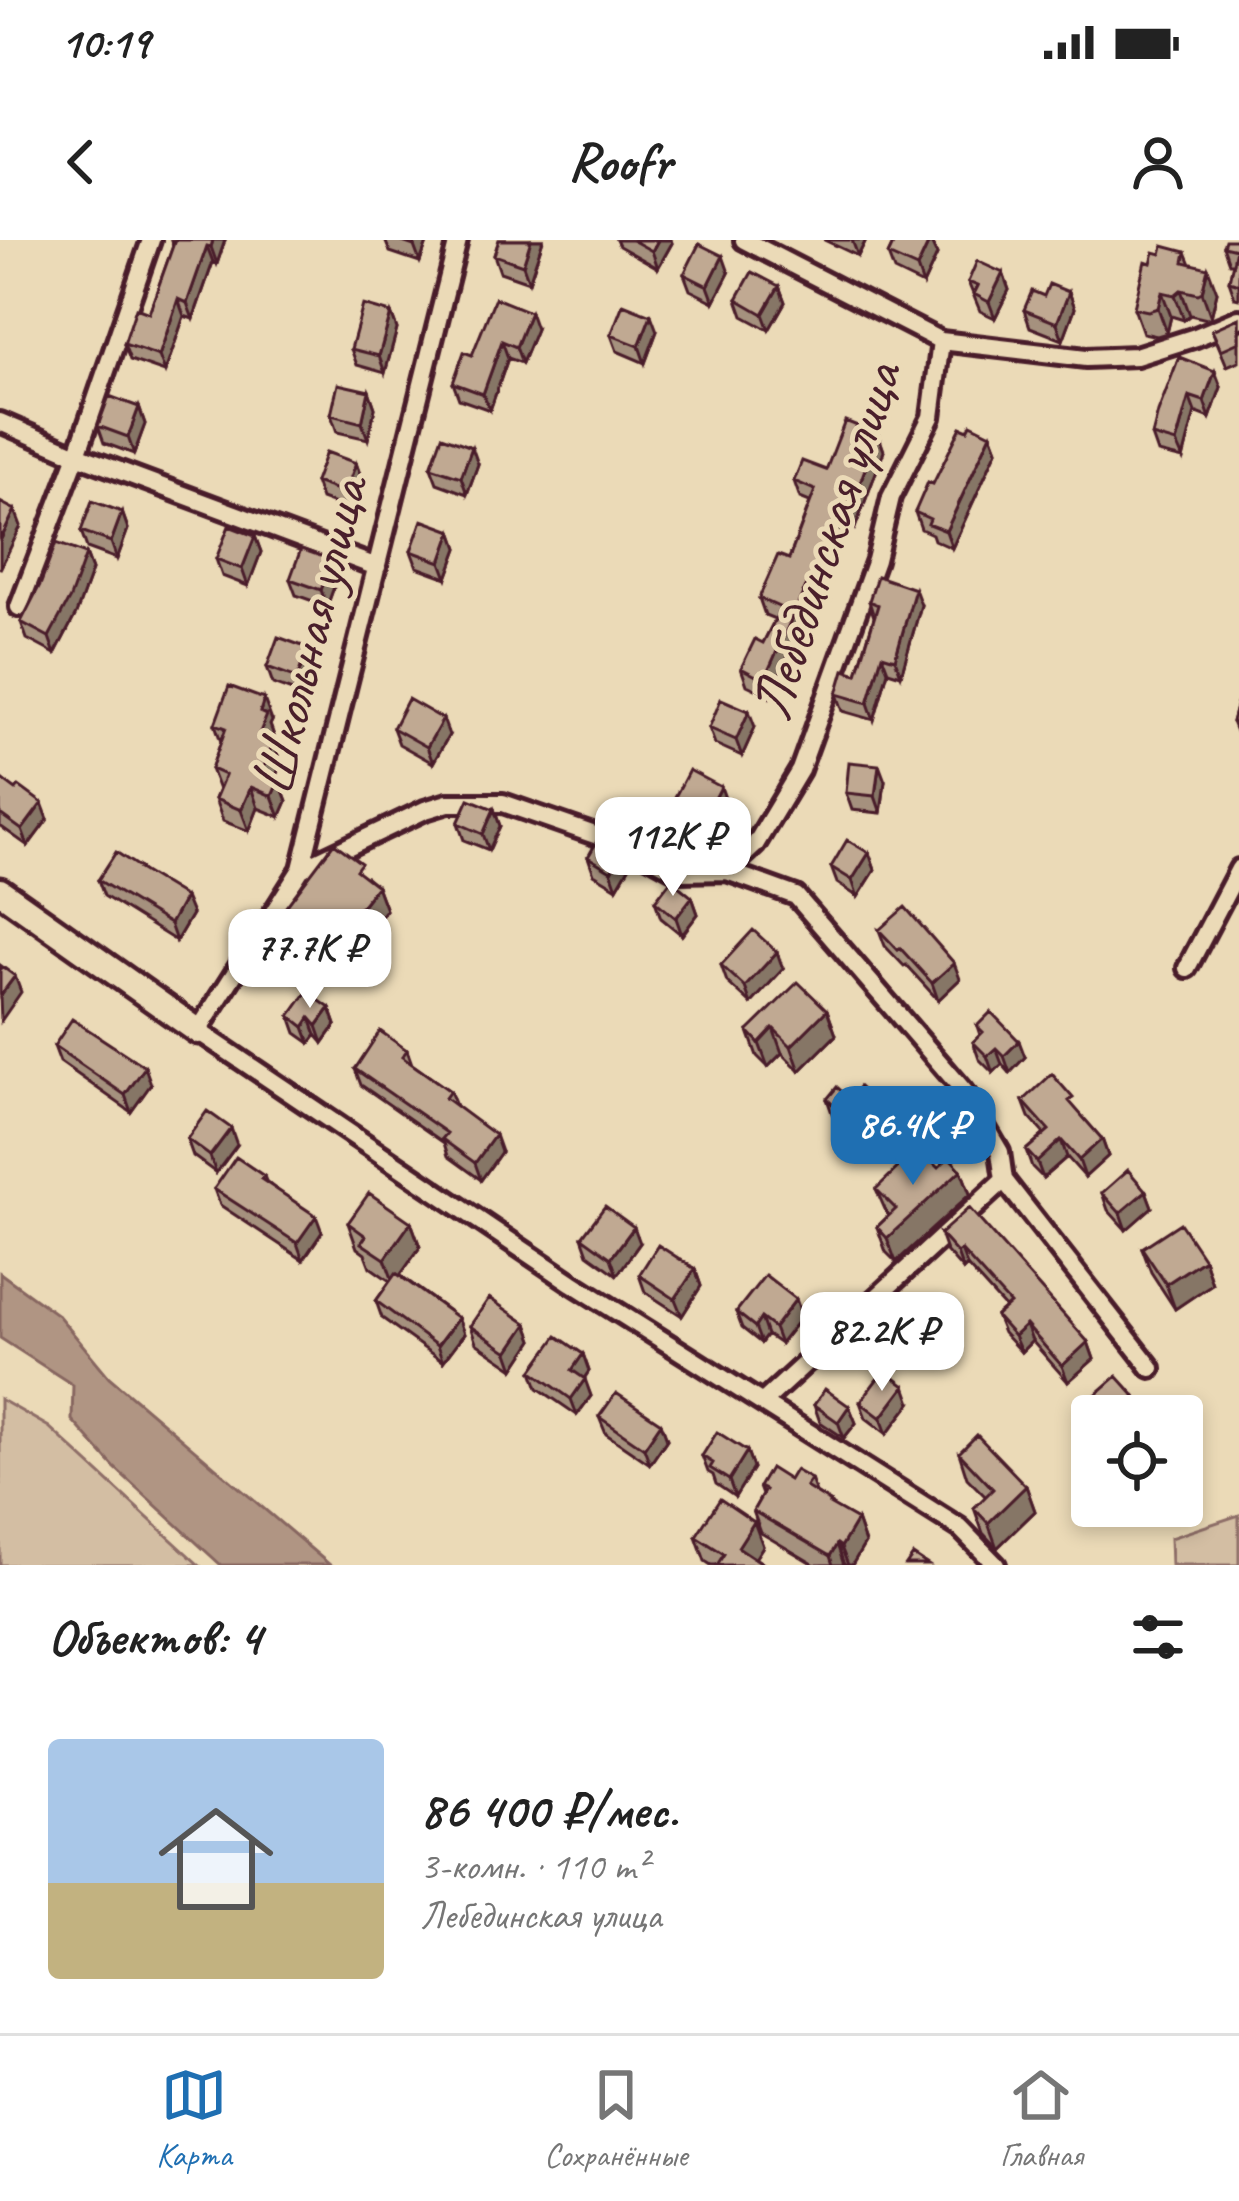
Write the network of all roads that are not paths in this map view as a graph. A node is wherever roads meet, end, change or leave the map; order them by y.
1 (151, 240) edge
2 (458, 240) edge
3 (744, 240) edge
4 (1239, 319) edge
5 (940, 340) junction
6 (0, 422) edge
7 (77, 455) junction
8 (377, 567) junction
9 (19, 607) dead end
10 (301, 869) junction
11 (1239, 869) edge
12 (727, 871) junction
13 (0, 891) edge
14 (1187, 968) dead end
15 (199, 1031) junction
16 (1004, 1180) junction
17 (1151, 1368) dead end
18 (762, 1403) junction
19 (996, 1565) edge

1 - 7 street
2 - 8 street, Школьная улица
3 - 5 street
4 - 5 street
5 - 12 street, Лебединская улица
6 - 7 street
7 - 8 street
7 - 9 street
8 - 10 street, Школьная улица
10 - 12 street
10 - 15 street, Школьная улица
11 - 14 street
12 - 16 street
13 - 15 street
15 - 18 street
16 - 17 street
16 - 18 street
18 - 19 street

